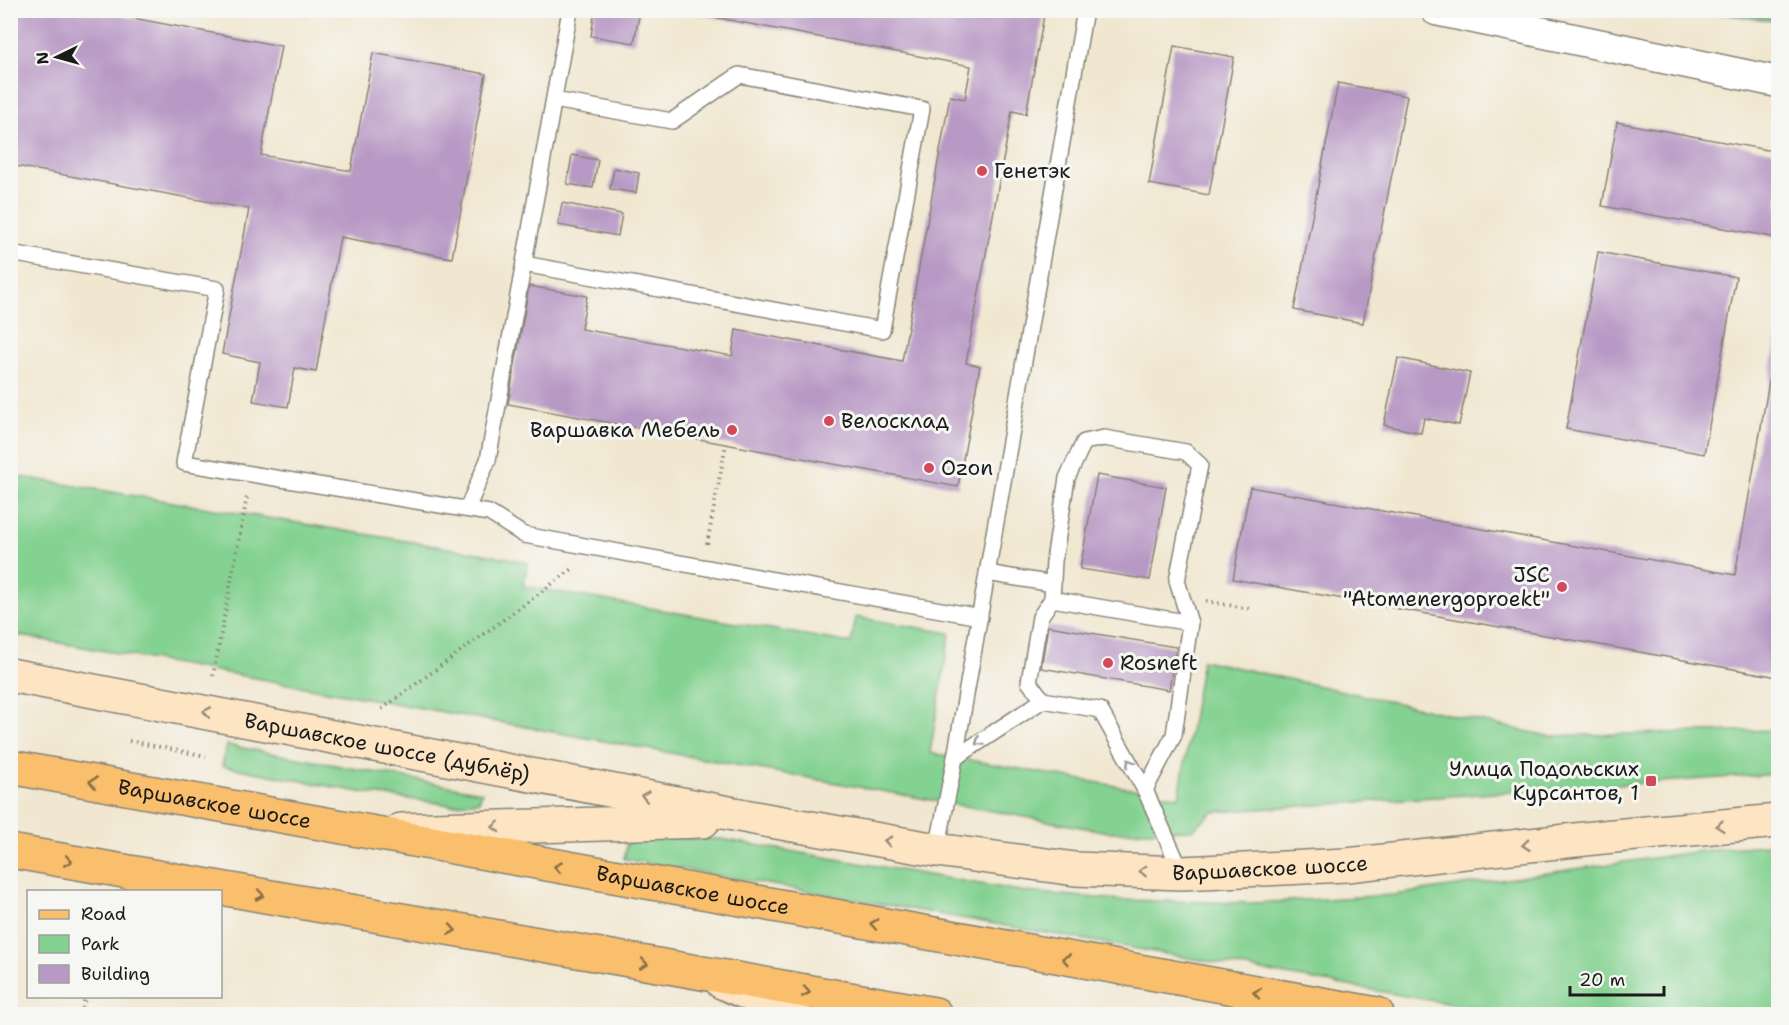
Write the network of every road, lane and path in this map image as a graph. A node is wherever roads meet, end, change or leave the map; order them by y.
1 (570, 10) edge
2 (1085, 10) edge
3 (1436, 10) edge
4 (1779, 82) edge
5 (554, 100) junction
6 (10, 253) edge
7 (524, 264) junction
8 (726, 444) dead end
9 (251, 474) junction
10 (467, 509) junction
11 (600, 549) junction
12 (703, 567) junction
13 (987, 573) junction
14 (1052, 592) junction
15 (1223, 604) dead end
16 (1250, 609) dead end
17 (980, 617) junction
18 (1190, 623) junction
19 (10, 675) edge
20 (213, 676) dead end
21 (1043, 700) junction
22 (382, 709) dead end
23 (129, 741) dead end
24 (206, 756) dead end
25 (955, 758) junction
26 (10, 767) edge
27 (1145, 790) junction
28 (765, 820) junction
29 (1779, 821) edge
30 (357, 831) junction
31 (937, 850) junction
32 (10, 851) edge
33 (1182, 873) junction
34 (707, 975) junction
35 (86, 998) edge
36 (82, 1014) edge
37 (795, 1014) edge
38 (935, 1014) edge
39 (1377, 1014) edge

1 - 5 lane
2 - 13 lane
3 - 4 street
5 - 7 lane
5 - 7 lane
6 - 9 lane
7 - 10 lane
8 - 12 path
9 - 10 lane
9 - 20 path
10 - 11 lane
11 - 12 lane
11 - 22 path
12 - 17 lane
13 - 14 lane
13 - 17 lane
14 - 18 lane
14 - 18 lane
14 - 21 lane
15 - 16 path
17 - 25 lane
18 - 27 lane
28 -> 19 main road, Варшавское шоссе (дублёр)
21 -> 25 lane
27 -> 21 lane
23 - 24 path
25 - 31 lane
30 -> 26 main road, Варшавское шоссе
27 - 33 lane
28 -> 30 main road
31 -> 28 main road, Варшавское шоссе
29 -> 33 main road, Варшавское шоссе
39 -> 30 main road, Варшавское шоссе
33 -> 31 main road, Варшавское шоссе
32 -> 34 main road
34 - 37 main road
34 -> 38 main road
35 - 36 path

